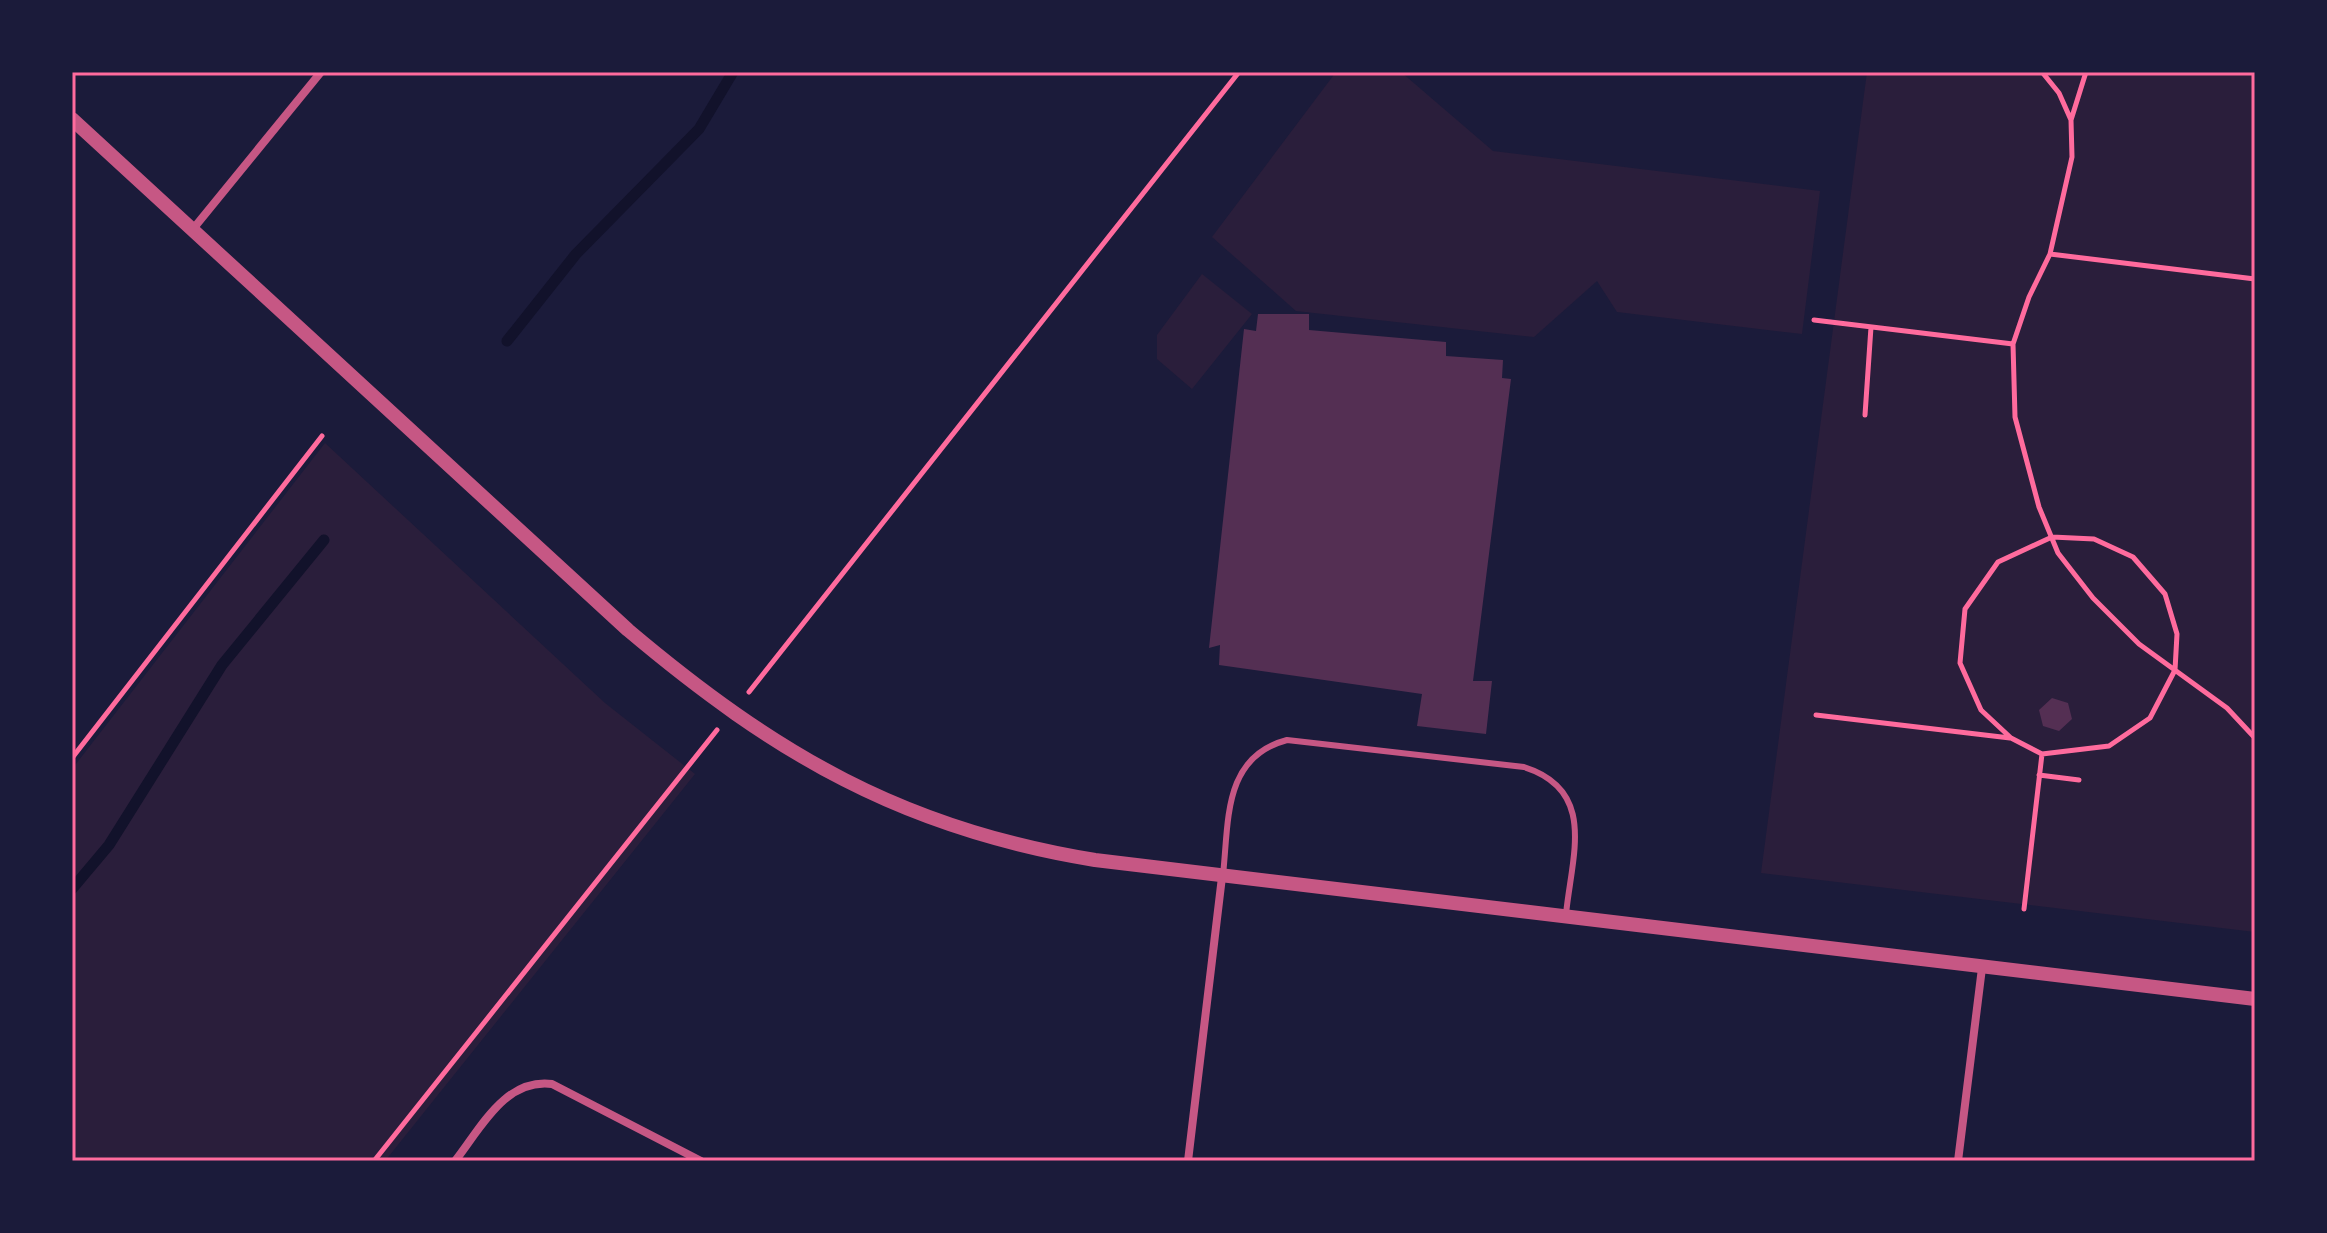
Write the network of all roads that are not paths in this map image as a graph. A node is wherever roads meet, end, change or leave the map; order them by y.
1 (321, 72) edge
2 (72, 119) edge
3 (193, 229) junction
4 (1222, 877) junction
5 (1566, 918) junction
6 (1982, 968) junction
7 (2255, 999) edge
8 (455, 1161) edge
9 (701, 1161) edge
10 (1188, 1161) edge
11 (1958, 1161) edge

1 - 3 street
2 - 3 street
3 - 4 street
4 - 5 street
4 - 5 lane
4 - 10 street
5 - 6 street
6 - 7 street
6 - 11 street
8 - 9 street

